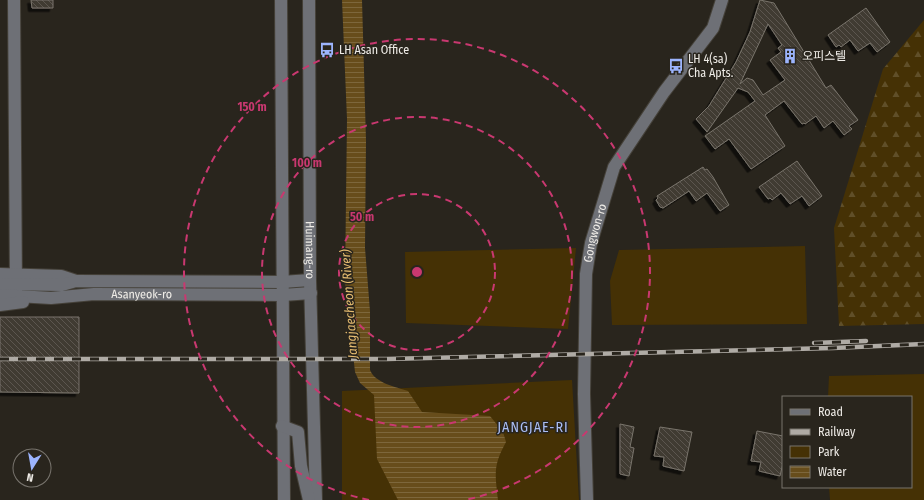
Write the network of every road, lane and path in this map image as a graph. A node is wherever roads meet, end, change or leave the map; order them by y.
1 (14, 0) edge
2 (281, 0) edge
3 (309, 0) edge
4 (722, 0) edge
5 (0, 274) edge
6 (310, 280) junction
7 (282, 282) junction
8 (0, 284) edge
9 (15, 285) junction
10 (312, 293) junction
11 (0, 295) edge
12 (283, 295) junction
13 (51, 298) junction
14 (0, 305) edge
15 (282, 426) junction
16 (284, 500) edge
17 (309, 500) edge
18 (316, 500) edge
19 (588, 500) edge

1 - 9 street
2 - 7 street
3 - 6 street, Huimang-ro
4 - 19 street, Gongwon-ro
5 - 9 street
6 - 7 street, Asanyeok-ro
6 - 10 street, Huimang-ro
7 - 9 street, Asanyeok-ro
7 - 12 street
8 - 9 street, Asanyeok-ro
9 - 11 street, Asanyeok-ro
9 - 13 street, Asanyeok-ro
10 - 12 street, Asanyeok-ro
10 - 18 street, Huimang-ro
12 - 13 street, Asanyeok-ro
12 - 15 street
13 - 14 street
15 - 16 street
15 - 17 street

